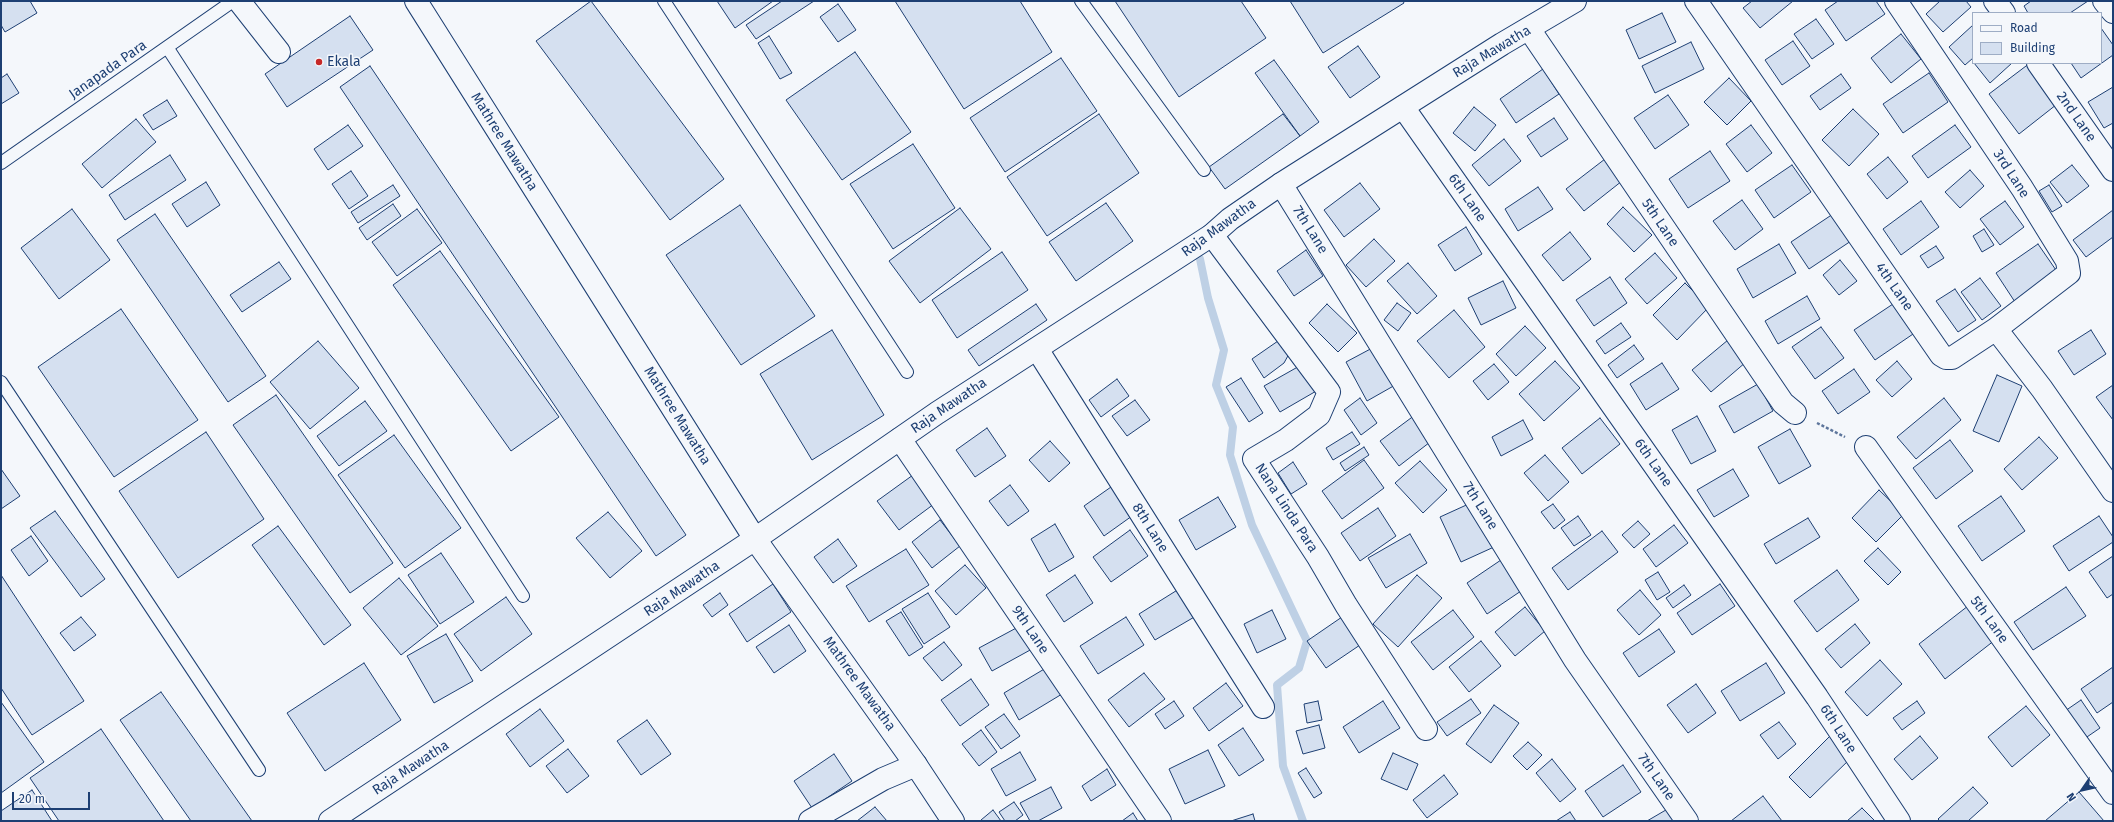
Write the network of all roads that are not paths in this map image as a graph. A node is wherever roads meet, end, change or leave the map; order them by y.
1 (233, 1) edge
2 (239, 1) edge
3 (664, 1) edge
4 (1081, 1) edge
5 (1575, 1) edge
6 (1696, 1) edge
7 (1896, 1) edge
8 (1995, 1) edge
9 (2104, 1) edge
10 (423, 3) edge
11 (2003, 12) edge
12 (2113, 12) edge
13 (1529, 29) junction
14 (167, 47) junction
15 (278, 52) dead end
16 (2039, 64) edge
17 (1403, 108) junction
18 (1, 163) edge
19 (1204, 170) dead end
20 (2113, 170) edge
21 (1281, 184) junction
22 (1212, 235) junction
23 (1996, 329) junction
24 (1037, 349) junction
25 (907, 372) dead end
26 (1, 382) edge
27 (1795, 413) road end
28 (900, 439) junction
29 (1866, 447) road end
30 (2113, 490) edge
31 (755, 539) junction
32 (523, 596) dead end
33 (1263, 707) dead end
34 (1426, 729) dead end
35 (916, 765) junction
36 (259, 770) dead end
37 (2113, 794) edge
38 (330, 821) edge
39 (810, 821) edge
40 (953, 821) edge
41 (1160, 821) edge
42 (1687, 821) edge
43 (1899, 821) edge

1 - 14 lane, Janapada Para
2 - 15 street
3 - 25 lane
4 - 19 lane
5 - 13 street, Raja Mawatha
6 - 23 street, 4th Lane
7 - 23 street, 3rd Lane
8 - 11 street
9 - 12 street
10 - 31 street, Mathree Mawatha
13 - 17 street, Raja Mawatha
13 - 27 street, 5th Lane
14 - 18 lane, Janapada Para
14 - 32 lane
16 - 20 street, 2nd Lane
17 - 21 street, Raja Mawatha
17 - 43 street, 6th Lane
21 - 22 street, Raja Mawatha
21 - 42 street, 7th Lane
22 - 24 street, Raja Mawatha
22 - 34 street, Nana Linda Para
23 - 30 street
24 - 28 street, Raja Mawatha
24 - 33 street, 8th Lane
26 - 36 lane
28 - 31 street, Raja Mawatha
28 - 41 street, 9th Lane
29 - 37 street, 5th Lane
31 - 35 street, Mathree Mawatha
31 - 38 street, Raja Mawatha
35 - 39 street
35 - 40 street, Mathree Mawatha

